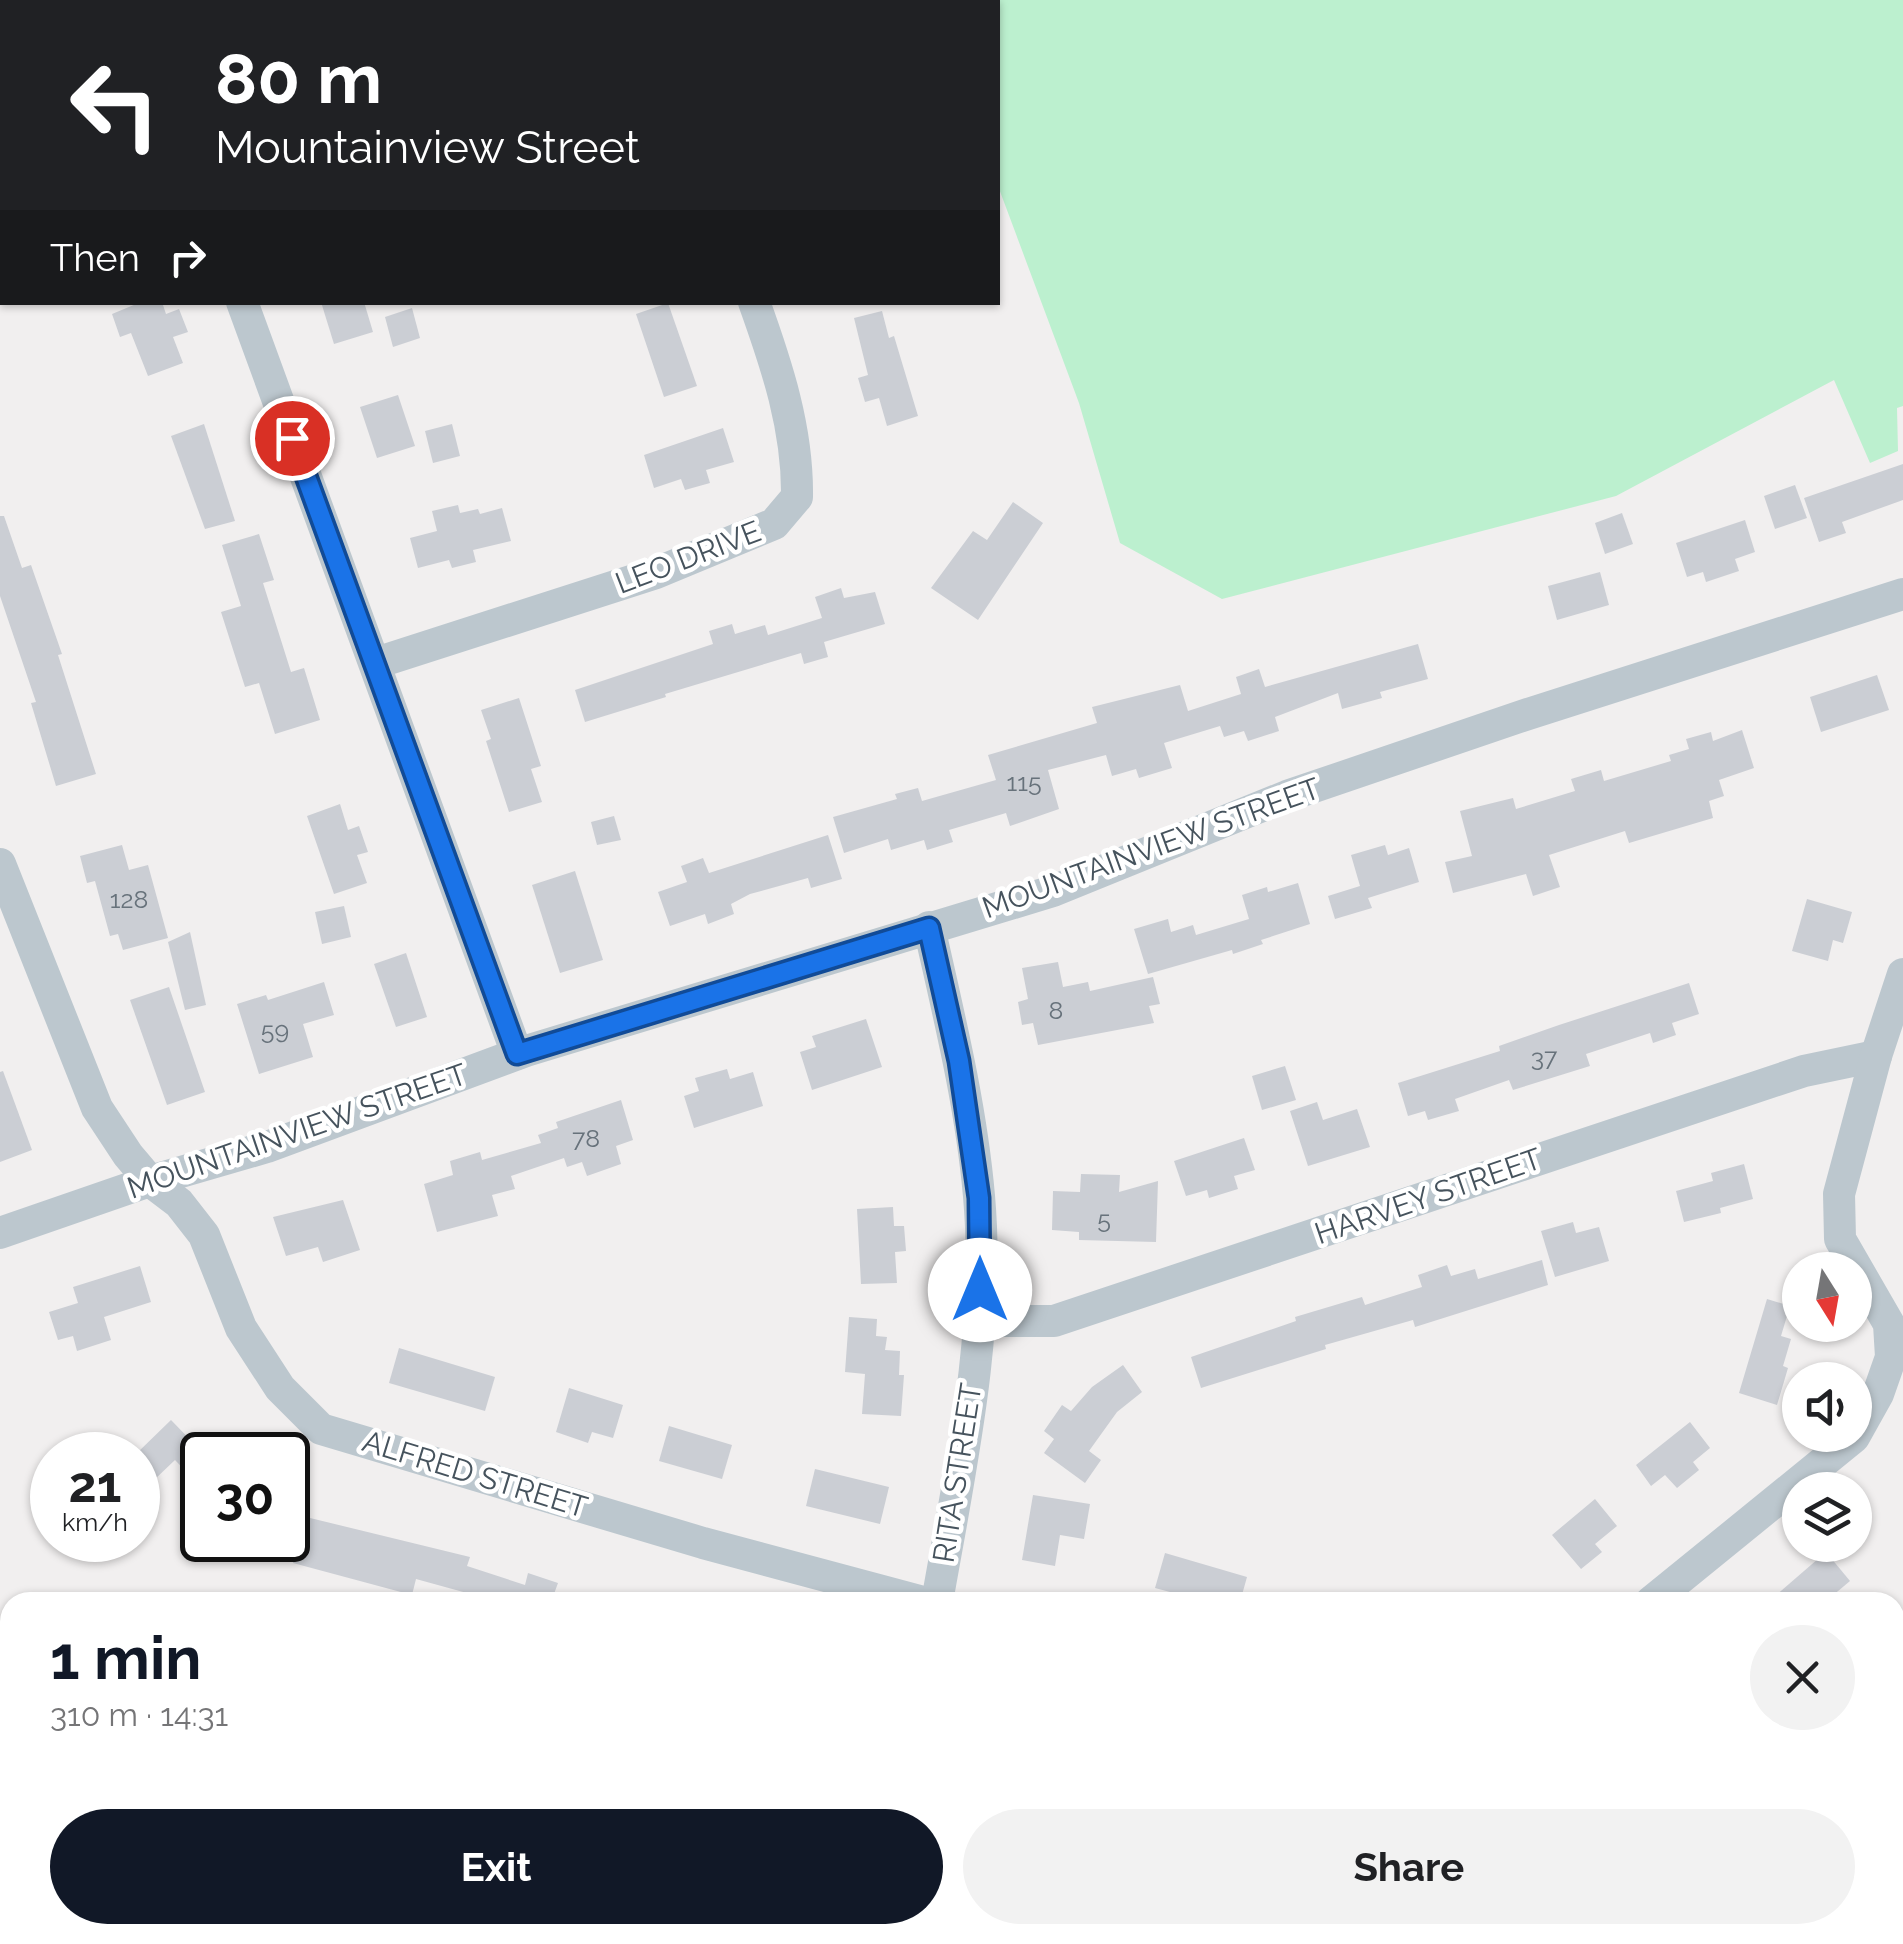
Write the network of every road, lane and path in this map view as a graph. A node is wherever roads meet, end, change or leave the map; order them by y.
1 (243, 305) edge
2 (755, 305) edge
3 (1903, 594) edge
4 (376, 662) junction
5 (0, 864) edge
6 (929, 928) junction
7 (1903, 974) edge
8 (517, 1054) junction
9 (1876, 1056) junction
10 (150, 1181) junction
11 (0, 1233) edge
12 (980, 1321) junction
13 (1896, 1324) edge
14 (886, 1592) edge
15 (939, 1592) edge
16 (1663, 1592) edge

1 - 4 street
2 - 4 street, LEO DRIVE
3 - 6 street, MOUNTAINVIEW STREET
4 - 8 street
5 - 10 street, ALFRED STREET
6 - 8 street, MOUNTAINVIEW STREET
6 - 12 street, RITA STREET
7 - 9 street
8 - 10 street, MOUNTAINVIEW STREET
9 - 12 street, HARVEY STREET
9 - 13 street
10 - 11 street, MOUNTAINVIEW STREET
10 - 14 street, ALFRED STREET
12 - 15 street, RITA STREET
13 - 16 street

